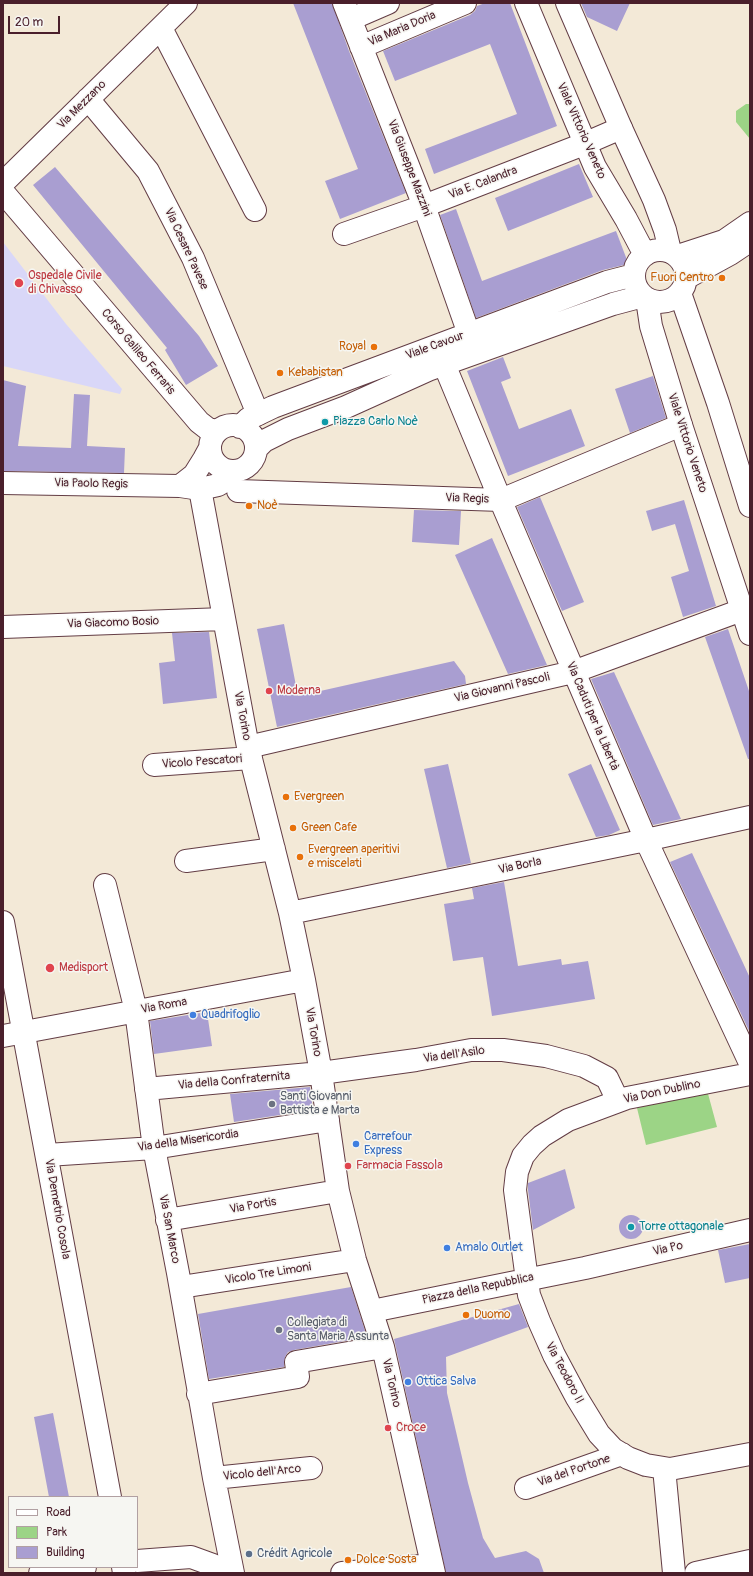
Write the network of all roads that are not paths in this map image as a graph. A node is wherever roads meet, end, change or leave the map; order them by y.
1 (186, 3) edge
2 (388, 3) edge
3 (465, 3) edge
4 (526, 3) edge
5 (567, 3) edge
6 (348, 11) edge
7 (161, 28) junction
8 (362, 47) junction
9 (88, 100) junction
10 (621, 128) junction
11 (584, 144) junction
12 (3, 183) edge
13 (3, 192) edge
14 (424, 206) junction
15 (255, 210) dead end
16 (750, 223) edge
17 (344, 234) dead end
18 (750, 241) edge
19 (645, 254) junction
20 (674, 254) junction
21 (634, 275) junction
22 (683, 286) junction
23 (645, 298) junction
24 (469, 334) junction
25 (444, 364) junction
26 (258, 414) junction
27 (681, 425) junction
28 (240, 427) junction
29 (214, 440) junction
30 (256, 449) junction
31 (236, 481) junction
32 (3, 483) edge
33 (190, 487) junction
34 (501, 500) junction
35 (750, 506) edge
36 (744, 599) edge
37 (224, 619) junction
38 (3, 627) edge
39 (750, 634) edge
40 (573, 672) junction
41 (249, 752) junction
42 (154, 765) dead end
43 (750, 817) edge
44 (646, 840) junction
45 (274, 849) junction
46 (186, 861) dead end
47 (105, 885) dead end
48 (290, 913) junction
49 (3, 922) edge
50 (304, 980) junction
51 (136, 1011) junction
52 (24, 1032) junction
53 (3, 1036) edge
54 (750, 1063) edge
55 (321, 1073) junction
56 (750, 1074) edge
57 (146, 1089) junction
58 (618, 1101) junction
59 (328, 1120) junction
60 (154, 1148) junction
61 (47, 1155) junction
62 (338, 1191) junction
63 (167, 1220) junction
64 (750, 1230) edge
65 (354, 1260) junction
66 (585, 1268) joint
67 (526, 1279) junction
68 (181, 1287) junction
69 (372, 1311) junction
70 (383, 1347) junction
71 (198, 1394) junction
72 (622, 1454) junction
73 (750, 1454) edge
74 (311, 1468) dead end
75 (664, 1468) junction
76 (214, 1478) junction
77 (526, 1488) dead end
78 (110, 1496) edge
79 (138, 1561) edge
80 (739, 1566) edge
81 (78, 1568) edge
82 (433, 1569) edge
83 (40, 1573) edge
84 (226, 1573) edge
85 (233, 1573) edge
86 (342, 1573) edge
87 (674, 1573) edge
88 (696, 1573) edge

1 - 7 street, Via Mezzano
2 - 6 street
3 - 8 street, Via Maria Doria
4 - 11 street, Viale Vittorio Veneto
5 - 10 street
6 - 8 street, Via Giuseppe Mazzini
7 - 9 street, Via Mezzano
7 - 15 street
8 - 14 street, Via Giuseppe Mazzini
9 - 12 street, Via Mezzano
9 - 26 street, Via Cesare Pavese
10 - 11 street, Via E. Calandra
10 - 20 street
11 - 14 street, Via E. Calandra
11 - 19 street, Viale Vittorio Veneto
13 - 29 street, Corso Galileo Ferraris
14 - 17 street, Via E. Calandra
14 - 24 street, Via Giuseppe Mazzini
16 - 20 street
18 - 22 street
19 - 20 street
19 - 21 street
20 - 22 street
21 - 23 street
21 - 24 street, Viale Cavour
22 - 23 street
22 - 35 street
23 - 25 street, Viale Cavour
23 - 27 street, Viale Vittorio Veneto
24 - 26 street, Viale Cavour
25 - 30 street, Viale Cavour
25 - 34 street, Via Caduti per la Libertà
26 - 28 street, Viale Cavour
27 - 34 street, Via Regis
27 - 36 street, Viale Vittorio Veneto
28 - 29 street
28 - 30 street
29 - 31 street
29 - 33 street
30 - 31 street
31 - 33 street, Via Paolo Regis
31 - 34 street, Via Regis
32 - 33 street, Via Paolo Regis
33 - 37 street, Via Torino
34 - 40 street, Via Caduti per la Libertà
36 - 39 street, Viale Vittorio Veneto
36 - 40 street, Via Giovanni Pascoli
37 - 38 street, Via Giacomo Bosio
37 - 41 street, Via Torino
40 - 41 street, Via Giovanni Pascoli
40 - 44 street, Via Caduti per la Libertà
41 - 42 street, Vicolo Pescatori
41 - 45 street, Via Torino
43 - 44 street, Via Borla
44 - 48 street, Via Borla
44 - 54 street, Via Caduti per la Libertà
45 - 46 street
45 - 48 street, Via Torino
47 - 51 street, Via San Marco
48 - 50 street, Via Torino
49 - 52 street, Via Demetrio Cosola
50 - 51 street, Via Roma
50 - 55 street, Via Torino
51 - 52 street, Via Roma
51 - 57 street, Via San Marco
52 - 53 street, Via Roma
52 - 61 street, Via Demetrio Cosola
55 - 57 street, Via della Confraternita
55 - 58 street, Via dell'Asilo
55 - 59 street, Via Torino
56 - 58 street, Via Don Dublino
57 - 60 street, Via San Marco
58 - 67 street, Via Don Dublino
59 - 60 street, Via della Misericordia
59 - 62 street, Via Torino
60 - 61 street, Via della Misericordia
60 - 63 street, Via San Marco
61 - 78 street, Via Demetrio Cosola
62 - 63 street, Via Portis
62 - 65 street, Via Torino
63 - 68 street, Via San Marco
64 - 66 street, Via Po
65 - 68 street, Vicolo Tre Limoni
65 - 69 street, Via Torino
66 - 67 street, Piazza della Repubblica
67 - 69 street, Piazza della Repubblica
67 - 72 street, Via Teodoro II
68 - 71 street, Via San Marco
69 - 70 street, Via Torino
70 - 71 street
70 - 82 street, Via Torino
71 - 76 street, Via San Marco
72 - 75 street, Via Teodoro II
72 - 77 street, Via del Portone
73 - 75 street, Via Teodoro II
74 - 76 street, Vicolo dell'Arco
75 - 87 street
76 - 85 street, Via San Marco
79 - 84 street
80 - 88 street
81 - 83 street
82 - 86 street

